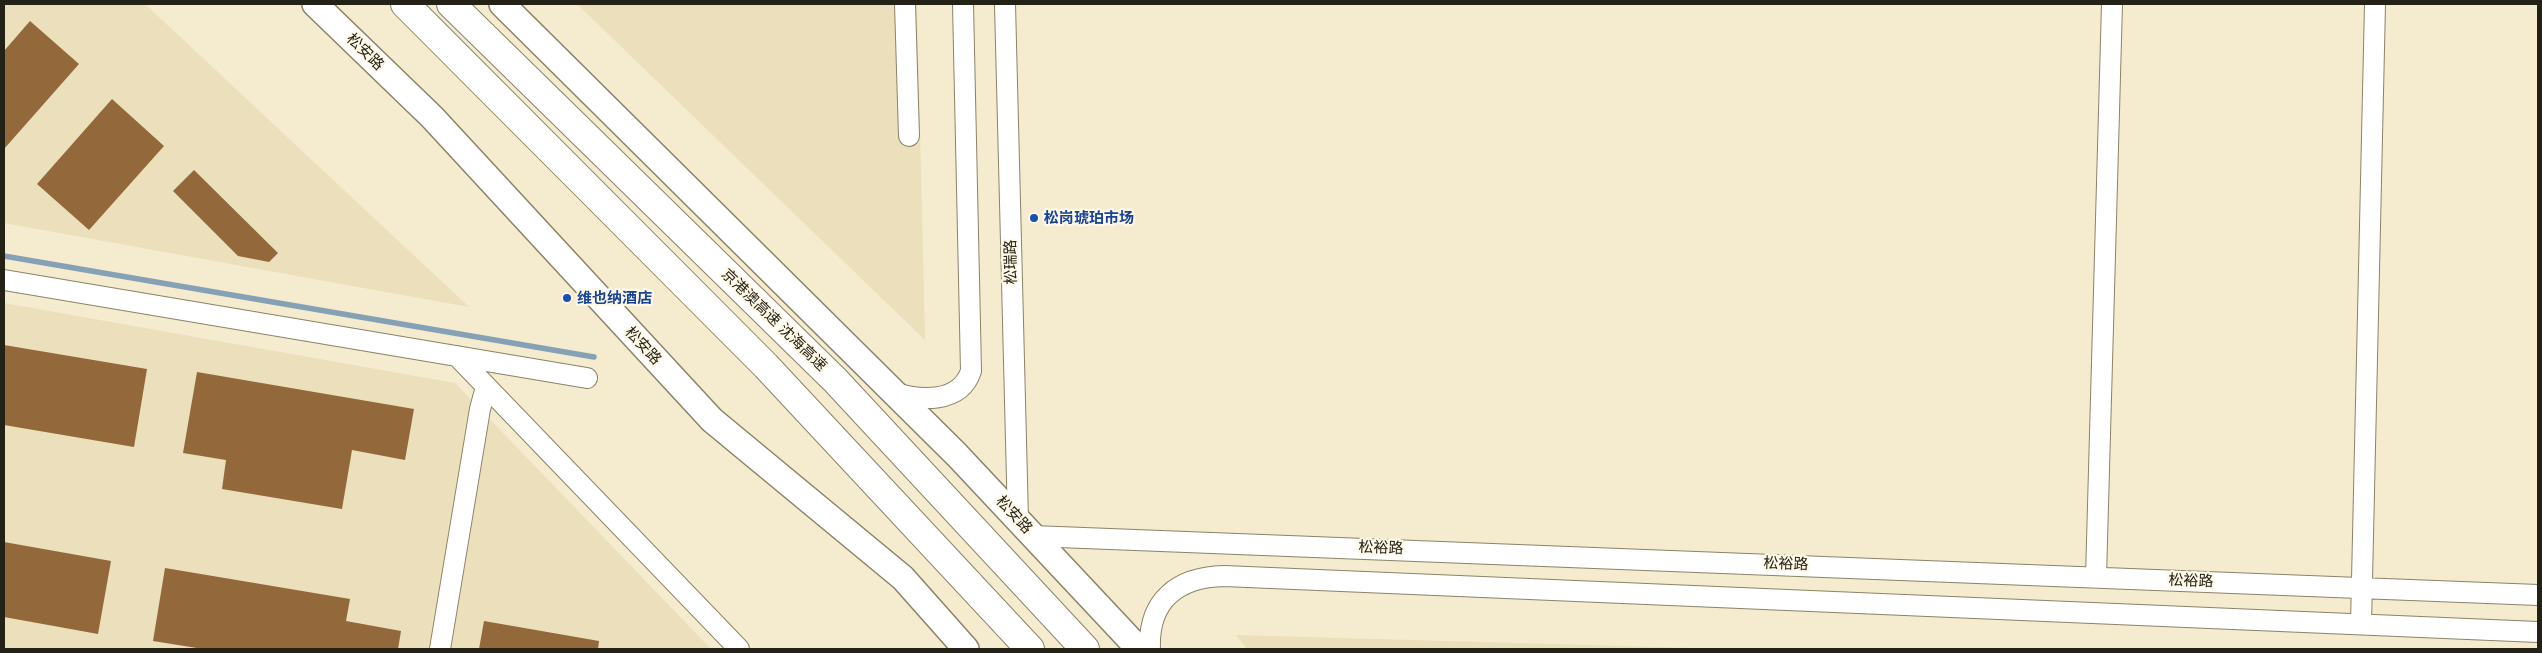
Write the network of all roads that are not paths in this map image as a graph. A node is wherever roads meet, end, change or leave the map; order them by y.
1 (315, 4) edge
2 (405, 4) edge
3 (451, 4) edge
4 (502, 4) edge
5 (905, 4) edge
6 (963, 4) edge
7 (1005, 4) edge
8 (2112, 4) edge
9 (2375, 4) edge
10 (909, 136) dead end
11 (4, 280) edge
12 (457, 356) junction
13 (587, 378) dead end
14 (486, 386) junction
15 (892, 392) junction
16 (1026, 528) junction
17 (2096, 577) junction
18 (2362, 588) junction
19 (2538, 595) edge
20 (2361, 624) junction
21 (2538, 632) edge
22 (440, 649) edge
23 (739, 649) edge
24 (966, 649) edge
25 (1030, 649) edge
26 (1085, 649) edge
27 (1139, 649) edge
28 (1150, 649) edge

1 - 24 main road, 松安路
2 - 25 highway
3 - 26 highway, 京港澳高速 沈海高速
4 - 15 main road, 松安路
5 - 10 street
6 - 15 street
7 - 16 street, 松瑞路
8 - 17 street
9 - 18 street
11 - 12 street
12 - 13 street
12 - 14 street
14 - 22 street
14 - 23 street
15 - 16 main road, 松安路
16 - 17 street, 松裕路
16 - 27 main road, 松安路
17 - 18 street, 松裕路
18 - 19 street, 松裕路
18 - 20 street
20 - 21 street
20 - 28 street

